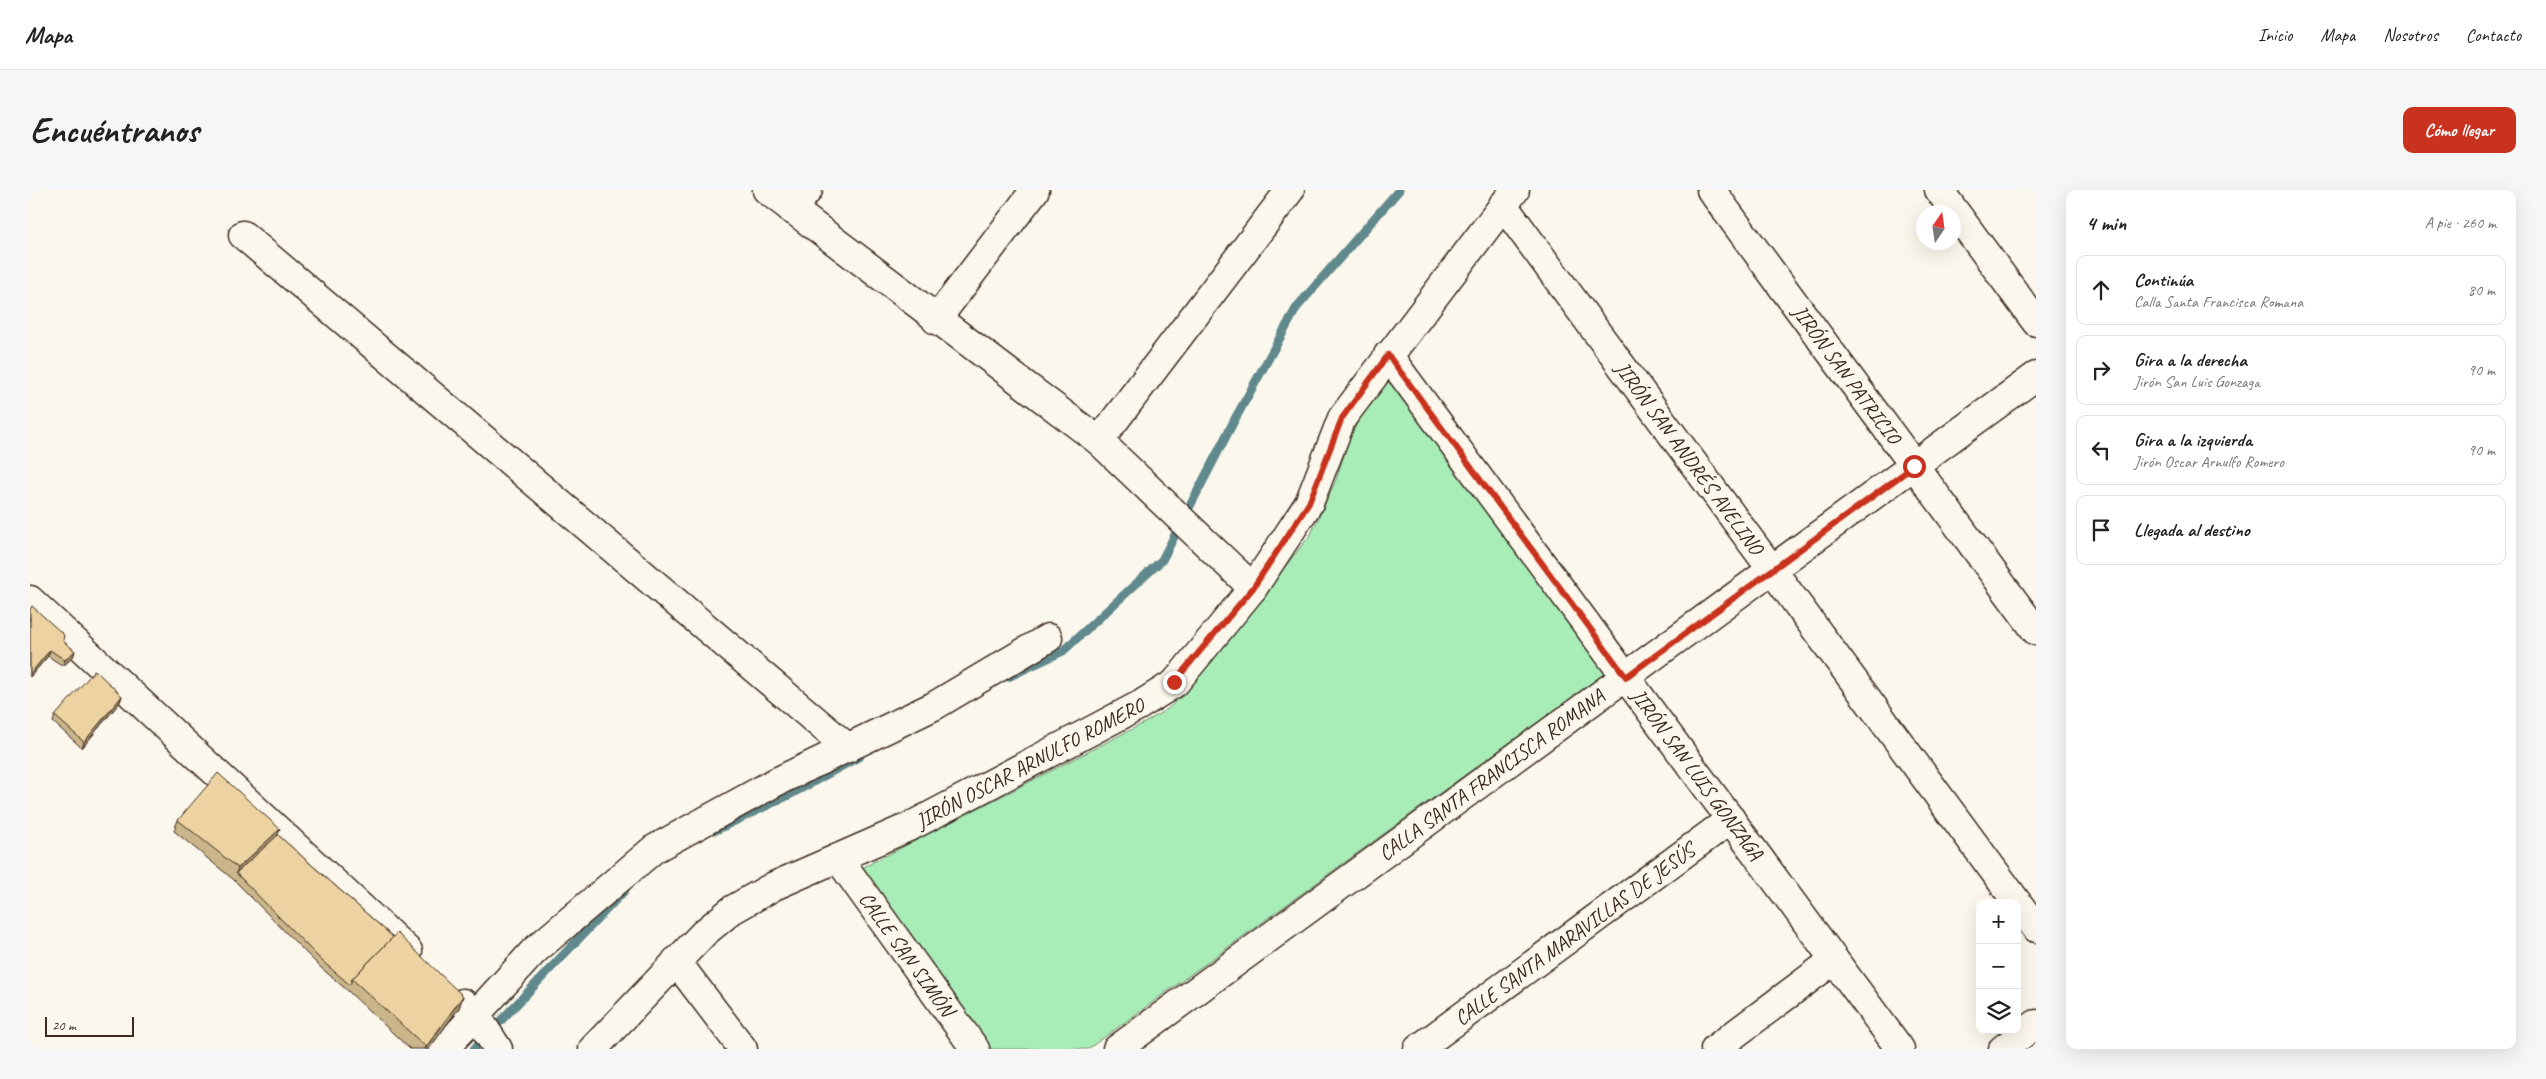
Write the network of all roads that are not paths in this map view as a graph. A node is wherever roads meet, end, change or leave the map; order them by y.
1 (767, 190) edge
2 (1035, 190) edge
3 (1290, 190) edge
4 (1711, 190) edge
5 (1939, 190) edge
6 (1509, 197) edge
7 (800, 200) edge
8 (243, 235) dead end
9 (936, 320) junction
10 (2036, 322) edge
11 (1388, 355) junction
12 (2036, 376) edge
13 (1099, 441) junction
14 (1914, 466) junction
15 (1771, 570) junction
16 (1253, 588) junction
17 (30, 600) edge
18 (2036, 630) edge
19 (1048, 638) dead end
20 (1626, 677) junction
21 (848, 748) junction
22 (1731, 819) junction
23 (838, 858) junction
24 (2036, 928) edge
25 (1834, 960) junction
26 (676, 961) junction
27 (425, 967) edge
28 (447, 988) edge
29 (476, 1015) junction
30 (2036, 1024) edge
31 (444, 1049) edge
32 (498, 1049) edge
33 (593, 1049) edge
34 (743, 1049) edge
35 (975, 1049) edge
36 (1117, 1049) edge
37 (1418, 1049) edge
38 (1715, 1049) edge
39 (1900, 1049) edge
40 (2003, 1049) edge

1 - 7 street
2 - 9 street
3 - 13 street
4 - 14 street, JIRÓN SAN PATRICIO
5 - 10 street
6 - 11 street, JIRÓN OSCAR ARNULFO ROMERO
6 - 15 street, JIRÓN SAN ANDRÉS AVELINO
7 - 9 street
8 - 21 street
9 - 13 street
11 - 16 street, JIRÓN OSCAR ARNULFO ROMERO
11 - 20 street, JIRÓN SAN LUIS GONZAGA
12 - 14 street, CALLA SANTA FRANCISCA ROMANA
13 - 16 street
14 - 15 street, CALLA SANTA FRANCISCA ROMANA
14 - 18 street, JIRÓN SAN PATRICIO
15 - 20 street, CALLA SANTA FRANCISCA ROMANA
15 - 24 street, JIRÓN SAN ANDRÉS AVELINO
16 - 23 street, JIRÓN OSCAR ARNULFO ROMERO
17 - 27 street
19 - 21 street
20 - 22 street, JIRÓN SAN LUIS GONZAGA
20 - 36 street, CALLA SANTA FRANCISCA ROMANA
21 - 29 street
22 - 25 street, JIRÓN SAN LUIS GONZAGA
22 - 37 street, CALLE SANTA MARAVILLAS DE JESÚS
23 - 26 street, JIRÓN OSCAR ARNULFO ROMERO
23 - 35 street, CALLE SAN SIMÓN
25 - 38 street
25 - 39 street, JIRÓN SAN LUIS GONZAGA
26 - 33 street, JIRÓN OSCAR ARNULFO ROMERO
26 - 34 street
28 - 29 street
29 - 31 street
29 - 32 street
30 - 40 street

